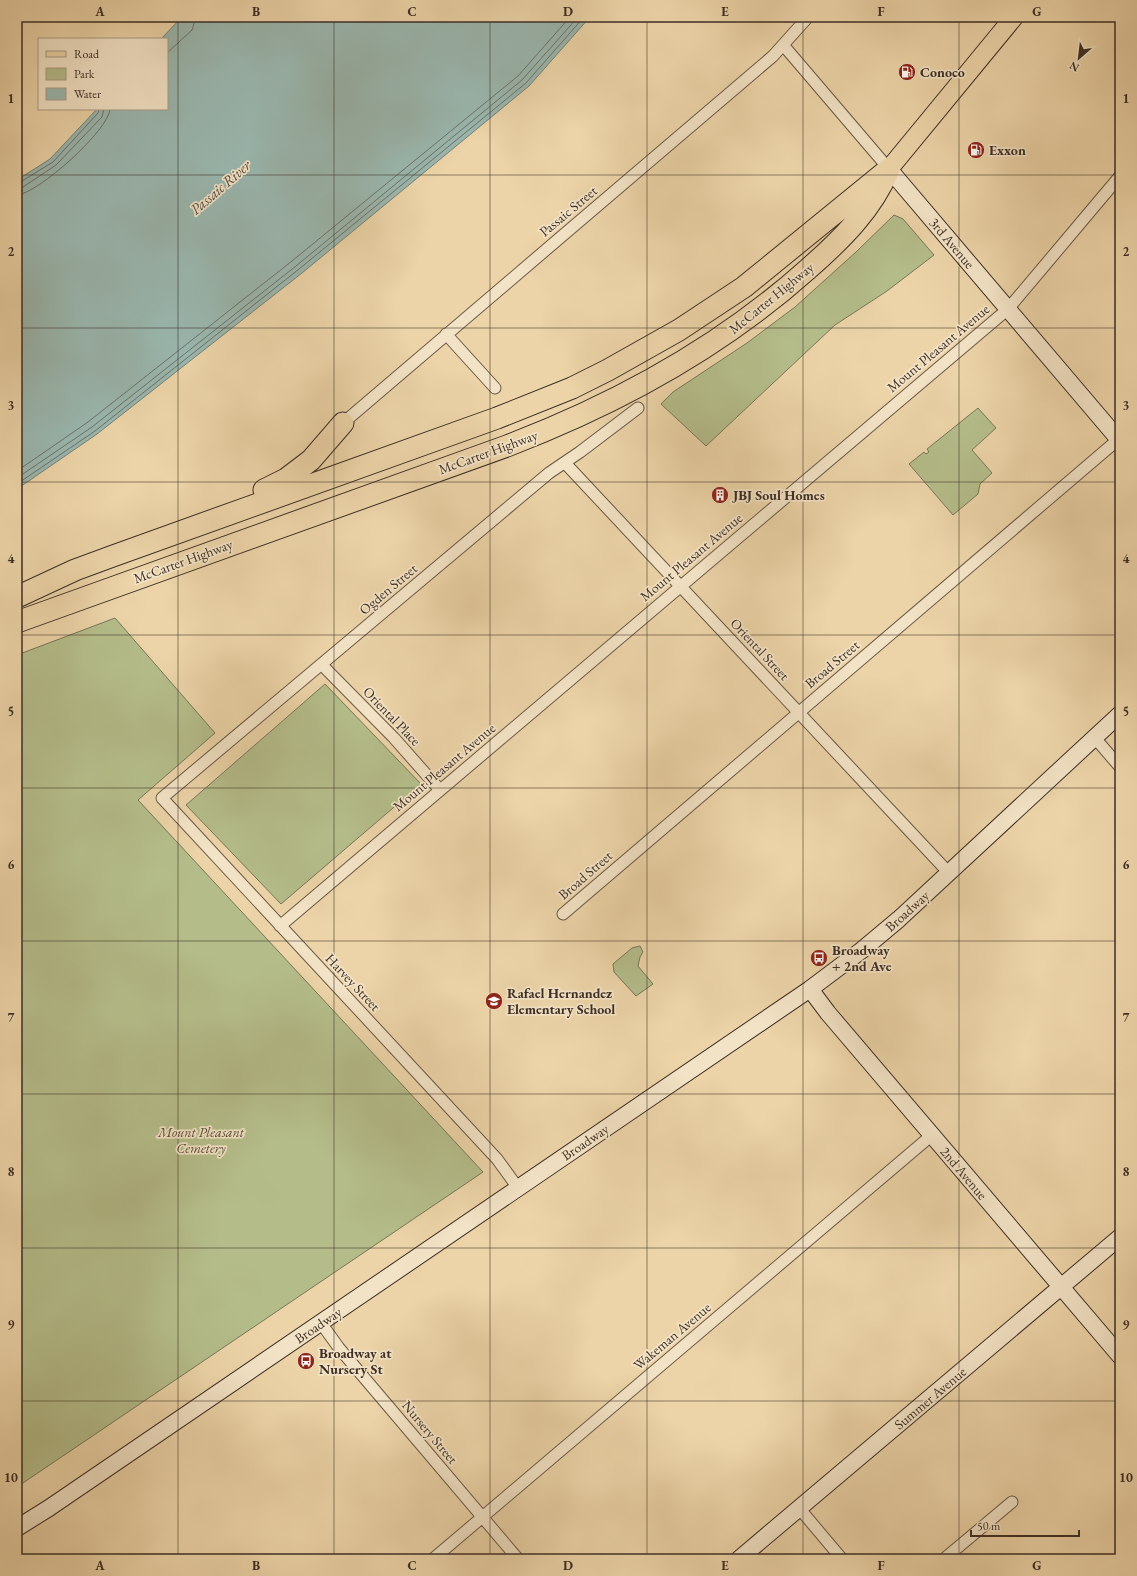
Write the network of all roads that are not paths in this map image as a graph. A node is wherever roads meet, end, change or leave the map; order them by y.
1 (808, 17) edge
2 (1014, 17) edge
3 (784, 46) junction
4 (889, 169) junction
5 (1120, 176) edge
6 (1008, 309) junction
7 (446, 334) junction
8 (495, 388) dead end
9 (638, 408) dead end
10 (343, 423) joint
11 (1119, 439) edge
12 (565, 463) junction
13 (191, 528) junction
14 (681, 586) junction
15 (17, 597) edge
16 (17, 622) edge
17 (322, 665) junction
18 (798, 712) junction
19 (1120, 714) edge
20 (1095, 738) junction
21 (1120, 767) edge
22 (440, 790) junction
23 (162, 798) joint
24 (949, 873) junction
25 (563, 914) dead end
26 (280, 926) junction
27 (810, 989) junction
28 (932, 1135) junction
29 (518, 1188) junction
30 (1120, 1237) edge
31 (1061, 1287) junction
32 (322, 1323) junction
33 (1120, 1356) edge
34 (1012, 1502) dead end
35 (799, 1508) junction
36 (482, 1517) junction
37 (17, 1528) edge
38 (432, 1559) edge
39 (518, 1559) edge
40 (740, 1559) edge
41 (842, 1559) edge
42 (944, 1559) edge

1 - 3 street, Passaic Street
2 - 4 main road, McCarter Highway
3 - 4 street, 3rd Avenue
3 - 7 street, Passaic Street
4 - 6 main road, 3rd Avenue
4 - 13 highway, McCarter Highway
4 - 16 highway, McCarter Highway
5 - 6 street, Mount Pleasant Avenue
6 - 11 main road, 3rd Avenue
6 - 14 street, Mount Pleasant Avenue
7 - 8 street
7 - 10 street, Passaic Street
9 - 12 street, Ogden Street
10 - 13 highway
11 - 18 street, Broad Street
12 - 14 street, Oriental Street
12 - 17 street, Ogden Street
13 - 15 highway, McCarter Highway
14 - 18 street, Oriental Street
14 - 22 street, Mount Pleasant Avenue
17 - 22 street, Oriental Place
17 - 23 street, Ogden Street
18 - 24 street, Oriental Street
18 - 25 street, Broad Street
19 - 20 main road, Broadway
20 - 21 street
20 - 24 main road, Broadway
22 - 26 street, Mount Pleasant Avenue
23 - 26 street, Harvey Street
24 - 27 main road, Broadway
26 - 29 street, Harvey Street
27 - 28 main road, 2nd Avenue
27 - 29 main road, Broadway
28 - 31 main road, 2nd Avenue
28 - 36 street, Wakeman Avenue
29 - 32 main road, Broadway
30 - 31 main road, Summer Avenue
31 - 33 main road, 2nd Avenue
31 - 35 main road, Summer Avenue
32 - 36 street, Nursery Street
32 - 37 main road, Broadway
34 - 42 street
35 - 40 main road, Summer Avenue
35 - 41 street
36 - 38 street, Wakeman Avenue
36 - 39 street, Nursery Street

